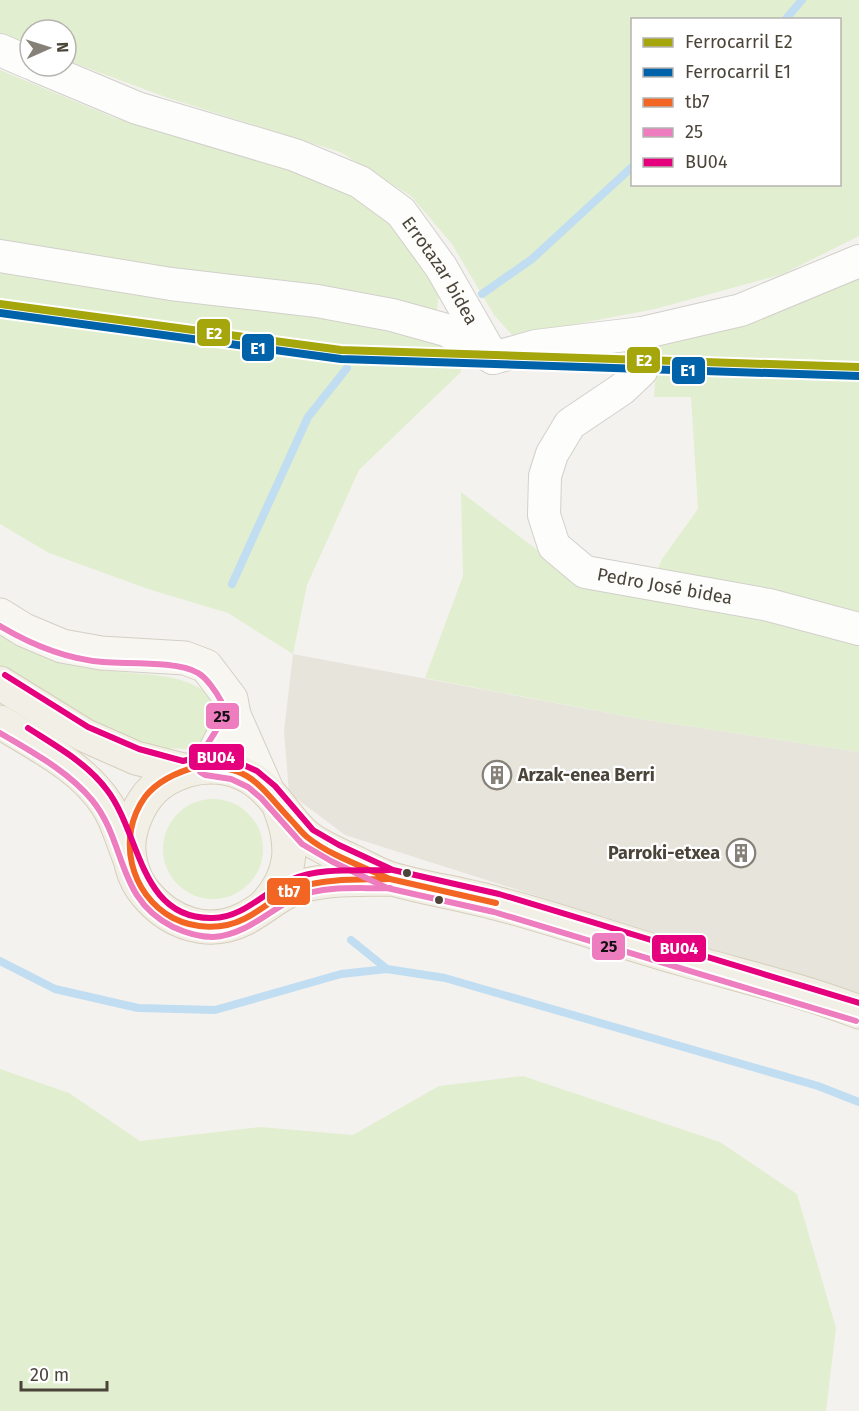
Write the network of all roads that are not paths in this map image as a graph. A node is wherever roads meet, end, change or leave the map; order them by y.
1 (0, 51) edge
2 (18, 58) edge
3 (66, 78) edge
4 (0, 256) edge
5 (859, 261) edge
6 (642, 333) junction
7 (493, 358) junction
8 (0, 615) edge
9 (859, 629) edge
10 (0, 683) edge
11 (234, 715) junction
12 (0, 722) edge
13 (195, 768) junction
14 (274, 800) junction
15 (130, 861) junction
16 (390, 879) junction
17 (266, 904) junction
18 (859, 1012) edge

1 - 2 street
3 - 7 street, Errotazar bidea
4 - 7 street, Errotazar bidea
5 - 6 street
6 - 7 street
6 - 9 street, Pedro José bidea
8 - 11 street
10 - 13 main road
11 - 13 street
11 - 14 street
12 - 15 main road
13 - 14 main road
13 - 15 main road
14 - 16 main road
14 - 17 main road
15 - 17 main road
16 - 17 main road
16 - 18 main road

